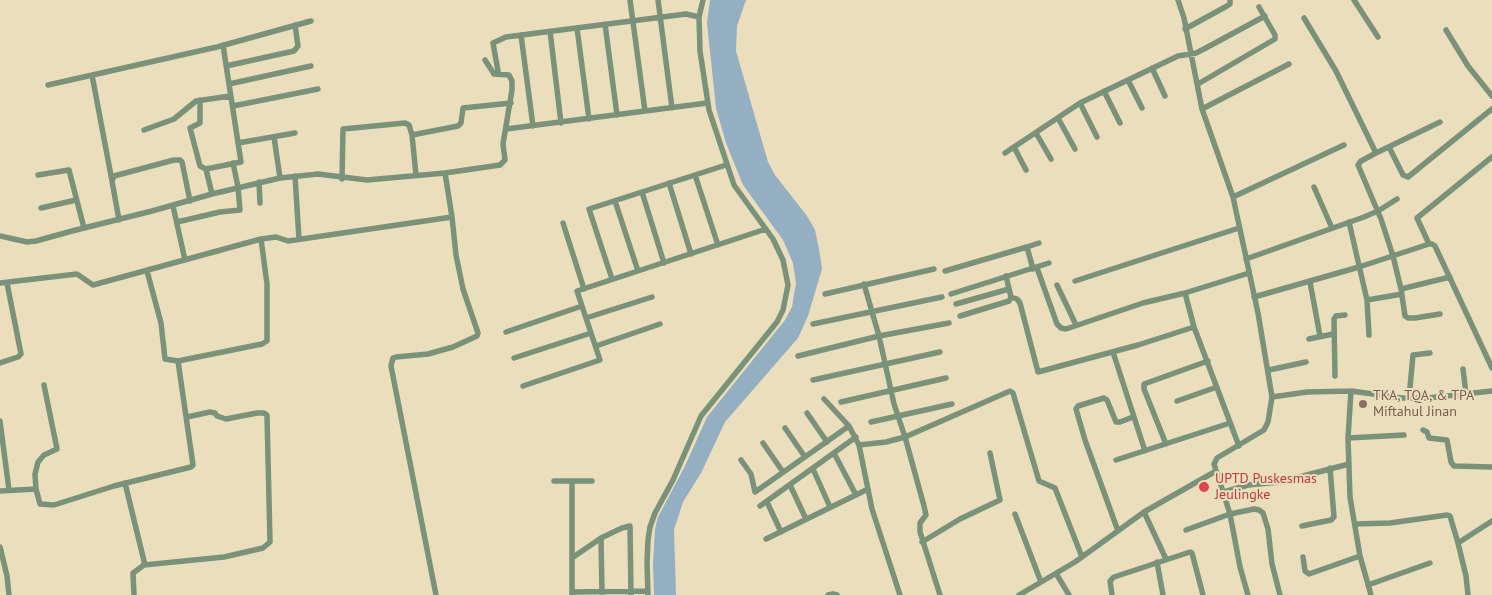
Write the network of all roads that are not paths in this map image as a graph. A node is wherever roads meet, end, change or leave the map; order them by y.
1 (630, 0) edge
2 (658, 0) edge
3 (703, 0) edge
4 (1230, 0) edge
5 (1354, 0) edge
6 (1180, 1) edge
7 (1259, 7) dead end
8 (1264, 16) junction
9 (661, 17) junction
10 (700, 17) junction
11 (1304, 18) dead end
12 (310, 21) dead end
13 (633, 21) junction
14 (605, 24) junction
15 (295, 25) junction
16 (577, 28) junction
17 (1185, 29) junction
18 (1446, 30) dead end
19 (550, 31) junction
20 (521, 35) junction
21 (1378, 37) dead end
22 (223, 45) junction
23 (1191, 53) junction
24 (485, 60) dead end
25 (1289, 64) dead end
26 (226, 66) junction
27 (311, 66) dead end
28 (1152, 68) junction
29 (498, 71) dead end
30 (92, 75) junction
31 (1128, 80) junction
32 (229, 84) junction
33 (1198, 84) junction
34 (48, 85) dead end
35 (318, 89) dead end
36 (1104, 91) junction
37 (230, 96) junction
38 (1165, 96) dead end
39 (1492, 96) edge
40 (200, 100) junction
41 (510, 103) junction
42 (707, 103) junction
43 (1080, 103) junction
44 (233, 106) junction
45 (672, 108) junction
46 (1142, 108) dead end
47 (1202, 109) junction
48 (1492, 109) edge
49 (645, 111) junction
50 (617, 115) junction
51 (1058, 118) junction
52 (589, 119) junction
53 (1120, 122) dead end
54 (1440, 122) dead end
55 (561, 123) junction
56 (533, 126) junction
57 (506, 129) junction
58 (144, 130) dead end
59 (296, 132) dead end
60 (1036, 133) junction
61 (412, 135) junction
62 (274, 137) junction
63 (1097, 137) dead end
64 (238, 144) junction
65 (1344, 145) dead end
66 (1014, 147) junction
67 (1389, 147) junction
68 (1075, 149) dead end
69 (1005, 153) dead end
70 (1376, 153) junction
71 (1492, 157) edge
72 (1051, 159) dead end
73 (233, 163) junction
74 (726, 165) junction
75 (206, 168) junction
76 (1026, 170) dead end
77 (445, 172) junction
78 (416, 175) junction
79 (695, 175) junction
80 (38, 176) dead end
81 (295, 176) junction
82 (280, 178) junction
83 (342, 178) junction
84 (112, 182) junction
85 (259, 182) junction
86 (669, 183) junction
87 (238, 187) junction
88 (1314, 187) dead end
89 (642, 192) junction
90 (212, 194) junction
91 (1233, 197) junction
92 (76, 200) junction
93 (1397, 200) dead end
94 (190, 201) junction
95 (615, 201) junction
96 (260, 203) dead end
97 (172, 206) junction
98 (41, 208) dead end
99 (1378, 212) junction
100 (452, 217) junction
101 (119, 220) junction
102 (177, 222) junction
103 (1349, 222) junction
104 (563, 223) dead end
105 (84, 228) junction
106 (1239, 228) junction
107 (1332, 228) junction
108 (766, 229) junction
109 (0, 236) edge
110 (261, 239) junction
111 (299, 239) junction
112 (1039, 243) dead end
113 (1429, 244) junction
114 (718, 245) junction
115 (1027, 247) junction
116 (691, 254) junction
117 (1393, 256) junction
118 (1246, 259) junction
119 (185, 260) junction
120 (664, 263) junction
121 (1049, 263) dead end
122 (1359, 267) junction
123 (1035, 268) junction
124 (934, 269) dead end
125 (147, 271) junction
126 (638, 271) junction
127 (946, 271) dead end
128 (1249, 273) junction
129 (1006, 276) junction
130 (1450, 277) junction
131 (612, 279) junction
132 (1075, 281) dead end
133 (1310, 282) junction
134 (3, 283) edge
135 (864, 284) junction
136 (1057, 285) dead end
137 (584, 288) junction
138 (1009, 289) junction
139 (1401, 291) junction
140 (1185, 292) junction
141 (825, 294) dead end
142 (951, 294) dead end
143 (652, 297) dead end
144 (942, 297) dead end
145 (1011, 297) junction
146 (1254, 297) junction
147 (1368, 300) junction
148 (956, 304) dead end
149 (582, 306) junction
150 (872, 311) junction
151 (1440, 314) dead end
152 (1345, 315) dead end
153 (960, 316) dead end
154 (586, 318) junction
155 (949, 323) dead end
156 (660, 324) dead end
157 (813, 324) dead end
158 (1076, 325) junction
159 (1194, 327) junction
160 (506, 332) dead end
161 (591, 332) junction
162 (1333, 334) junction
163 (1369, 335) dead end
164 (879, 336) junction
165 (1320, 336) junction
166 (1309, 339) dead end
167 (596, 346) junction
168 (940, 352) dead end
169 (1113, 352) junction
170 (1430, 353) dead end
171 (798, 356) dead end
172 (514, 358) dead end
173 (178, 361) junction
174 (1208, 362) junction
175 (1306, 362) dead end
176 (0, 363) edge
177 (885, 363) junction
178 (1492, 368) edge
179 (1462, 369) dead end
180 (1269, 370) junction
181 (1335, 376) dead end
182 (946, 378) dead end
183 (813, 380) dead end
184 (44, 385) dead end
185 (523, 386) dead end
186 (1217, 387) junction
187 (891, 390) junction
188 (1351, 390) junction
189 (1492, 390) edge
190 (1466, 394) junction
191 (1272, 397) junction
192 (1409, 398) junction
193 (824, 400) dead end
194 (1177, 401) dead end
195 (840, 402) dead end
196 (952, 404) dead end
197 (806, 413) dead end
198 (898, 416) junction
199 (186, 417) junction
200 (1133, 417) junction
201 (0, 421) edge
202 (871, 422) dead end
203 (1230, 423) junction
204 (849, 426) junction
205 (785, 428) dead end
206 (1423, 430) dead end
207 (1404, 436) dead end
208 (856, 437) junction
209 (905, 437) junction
210 (1348, 438) junction
211 (827, 442) junction
212 (763, 444) dead end
213 (1166, 444) junction
214 (860, 445) junction
215 (1239, 446) junction
216 (1145, 451) junction
217 (834, 453) junction
218 (990, 453) dead end
219 (805, 457) junction
220 (741, 460) dead end
221 (1116, 460) dead end
222 (1348, 464) junction
223 (1492, 467) edge
224 (1330, 468) junction
225 (813, 469) junction
226 (1216, 471) junction
227 (783, 472) junction
228 (554, 481) dead end
229 (572, 481) junction
230 (592, 481) dead end
231 (125, 483) junction
232 (790, 485) junction
233 (36, 489) junction
234 (868, 489) junction
235 (9, 490) junction
236 (0, 492) edge
237 (1224, 492) junction
238 (856, 495) junction
239 (767, 502) junction
240 (760, 506) dead end
241 (830, 507) junction
242 (1144, 512) junction
243 (1015, 514) dead end
244 (1230, 514) junction
245 (806, 519) junction
246 (1492, 521) edge
247 (1356, 524) junction
248 (1302, 526) dead end
249 (1186, 530) dead end
250 (1118, 531) junction
251 (781, 532) junction
252 (601, 538) junction
253 (766, 539) dead end
254 (922, 542) junction
255 (1458, 544) junction
256 (0, 547) edge
257 (1360, 556) junction
258 (1082, 557) junction
259 (1303, 557) dead end
260 (572, 558) junction
261 (1166, 559) junction
262 (1157, 562) junction
263 (1430, 563) dead end
264 (144, 565) junction
265 (1057, 574) junction
266 (1041, 582) junction
267 (1368, 585) junction
268 (572, 593) edge
269 (602, 593) edge
270 (631, 593) edge
271 (648, 593) edge
272 (1024, 594) edge
273 (10, 595) edge
274 (134, 595) edge
275 (436, 595) edge
276 (828, 595) edge
277 (837, 595) edge
278 (900, 595) edge
279 (940, 595) edge
280 (1070, 595) edge
281 (1112, 595) edge
282 (1163, 595) edge
283 (1201, 595) edge
284 (1248, 595) edge
285 (1280, 595) edge
286 (1371, 595) edge
287 (1468, 595) edge

1 - 13 street
2 - 9 street
3 - 10 street
4 - 17 street
5 - 21 street
6 - 17 street
7 - 8 street
8 - 23 street
8 - 33 street
9 - 10 street
9 - 13 street
9 - 45 street
10 - 42 street
11 - 70 street
12 - 15 street
13 - 14 street
13 - 49 street
14 - 16 street
14 - 50 street
15 - 22 street
15 - 26 street
16 - 19 street
16 - 52 street
17 - 23 street
18 - 39 street
19 - 20 street
19 - 55 street
20 - 29 street
20 - 56 street
22 - 26 street
22 - 30 street
23 - 28 street
23 - 33 street
24 - 41 street
25 - 47 street
26 - 32 street
27 - 32 street
28 - 31 street
28 - 38 street
30 - 34 street
30 - 84 street
31 - 36 street
31 - 46 street
32 - 37 street
33 - 47 street
35 - 44 street
36 - 43 street
36 - 53 street
37 - 40 street
37 - 44 street
40 - 58 street
40 - 75 street
41 - 57 street
41 - 61 street
42 - 45 street
42 - 74 street
43 - 51 street
43 - 63 street
44 - 64 street
45 - 49 street
47 - 91 street
48 - 67 street
49 - 50 street
50 - 52 street
51 - 60 street
51 - 68 street
52 - 55 street
54 - 67 street
55 - 56 street
56 - 57 street
57 - 77 street
59 - 62 street
60 - 66 street
60 - 72 street
61 - 78 street
61 - 83 street
62 - 64 street
62 - 82 street
64 - 73 street
65 - 91 street
66 - 69 street
66 - 76 street
67 - 70 street
70 - 99 street
71 - 113 street
73 - 75 street
73 - 87 street
74 - 79 street
74 - 108 street
75 - 90 street
77 - 78 street
77 - 100 street
78 - 83 street
79 - 86 street
79 - 114 street
80 - 92 street
81 - 82 street
81 - 83 street
81 - 111 street
82 - 85 street
84 - 94 street
84 - 101 street
85 - 87 street
85 - 96 street
86 - 89 street
86 - 116 street
87 - 90 street
87 - 102 street
88 - 107 street
89 - 95 street
89 - 120 street
90 - 94 street
91 - 106 street
92 - 98 street
92 - 105 street
93 - 99 street
94 - 97 street
95 - 126 street
95 - 131 street
97 - 101 street
97 - 102 street
99 - 103 street
99 - 117 street
100 - 111 street
100 - 275 street
101 - 105 street
102 - 119 street
103 - 107 street
103 - 122 street
104 - 137 street
105 - 109 street
106 - 118 street
106 - 132 street
107 - 118 street
108 - 114 street
108 - 271 street
110 - 111 street
110 - 119 street
110 - 173 street
112 - 115 street
113 - 117 street
113 - 130 street
114 - 116 street
115 - 123 street
115 - 127 street
116 - 120 street
117 - 122 street
117 - 139 street
118 - 128 street
119 - 125 street
120 - 126 street
121 - 123 street
122 - 133 street
122 - 147 street
123 - 129 street
123 - 158 street
124 - 135 street
125 - 134 street
125 - 173 street
126 - 131 street
128 - 140 street
128 - 146 street
129 - 138 street
129 - 142 street
130 - 139 street
130 - 178 street
131 - 137 street
133 - 146 street
133 - 165 street
134 - 176 street
135 - 141 street
135 - 150 street
136 - 158 street
137 - 149 street
138 - 145 street
138 - 148 street
139 - 147 street
139 - 151 street
140 - 158 street
140 - 159 street
143 - 154 street
144 - 150 street
145 - 153 street
145 - 169 street
146 - 180 street
147 - 163 street
149 - 154 street
149 - 160 street
150 - 157 street
150 - 164 street
152 - 162 street
154 - 161 street
155 - 164 street
156 - 167 street
159 - 169 street
159 - 174 street
161 - 167 street
161 - 172 street
162 - 165 street
162 - 181 street
164 - 171 street
164 - 177 street
165 - 166 street
167 - 185 street
168 - 177 street
169 - 200 street
170 - 192 street
173 - 199 street
174 - 186 street
174 - 213 street
175 - 180 street
177 - 183 street
177 - 187 street
179 - 190 street
180 - 191 street
182 - 187 street
184 - 233 street
186 - 194 street
186 - 203 street
187 - 195 street
187 - 198 street
188 - 191 street
188 - 192 street
188 - 210 street
189 - 190 street
190 - 192 street
191 - 215 street
193 - 204 street
196 - 198 street
197 - 211 street
198 - 202 street
198 - 209 street
199 - 231 street
199 - 264 street
200 - 216 street
200 - 250 street
201 - 235 street
203 - 213 street
203 - 215 street
204 - 208 street
204 - 211 street
205 - 219 street
206 - 223 street
207 - 210 street
208 - 214 street
208 - 217 street
209 - 214 street
209 - 254 street
209 - 258 street
210 - 222 street
211 - 219 street
212 - 227 street
213 - 216 street
214 - 234 street
215 - 226 street
216 - 221 street
217 - 225 street
217 - 238 street
218 - 254 street
219 - 227 street
220 - 227 street
222 - 224 street
222 - 247 street
224 - 237 street
224 - 248 street
225 - 232 street
225 - 241 street
226 - 237 street
226 - 242 street
228 - 229 street
229 - 230 street
229 - 260 street
231 - 233 street
231 - 264 street
232 - 239 street
232 - 245 street
233 - 235 street
234 - 238 street
234 - 278 street
235 - 236 street
237 - 244 street
238 - 241 street
239 - 240 street
239 - 251 street
241 - 245 street
242 - 250 street
242 - 261 street
243 - 266 street
244 - 249 street
244 - 284 street
244 - 285 street
245 - 251 street
246 - 255 street
247 - 255 street
247 - 257 street
250 - 258 street
251 - 253 street
252 - 260 street
252 - 269 street
252 - 270 street
254 - 279 street
255 - 287 street
256 - 273 street
257 - 259 street
257 - 267 street
258 - 265 street
260 - 268 street
261 - 262 street
261 - 283 street
262 - 281 street
262 - 282 street
263 - 267 street
264 - 274 street
265 - 266 street
265 - 280 street
266 - 272 street
267 - 286 street
268 - 269 street
269 - 270 street
270 - 271 street
276 - 277 street

